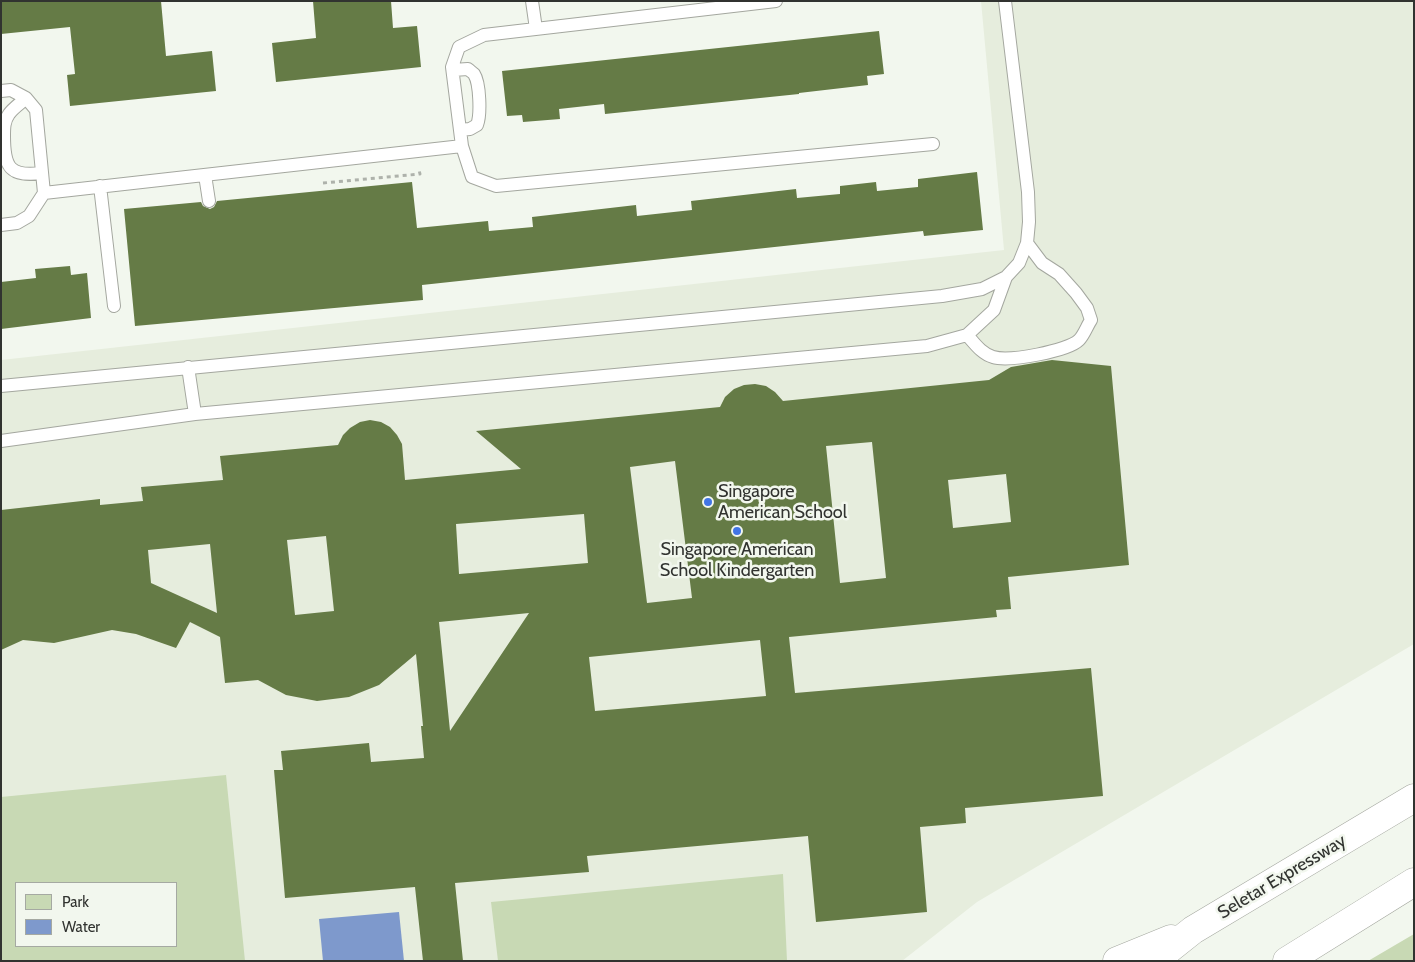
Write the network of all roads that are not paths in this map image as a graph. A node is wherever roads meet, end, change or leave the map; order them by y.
1 (532, 1) edge
2 (776, 1) edge
3 (1006, 1) edge
4 (536, 29) junction
5 (453, 70) junction
6 (1, 90) edge
7 (26, 98) junction
8 (460, 130) junction
9 (933, 144) dead end
10 (462, 146) junction
11 (42, 173) junction
12 (205, 175) junction
13 (100, 186) junction
14 (44, 192) junction
15 (209, 201) dead end
16 (1, 225) edge
17 (1027, 243) junction
18 (1006, 277) junction
19 (114, 306) dead end
20 (967, 335) junction
21 (188, 367) junction
22 (1, 386) edge
23 (195, 414) junction
24 (1, 441) edge
25 (1414, 798) edge
26 (1414, 882) edge
27 (1193, 930) junction
28 (1117, 961) edge
29 (1154, 961) edge
30 (1286, 961) edge

1 - 4 lane
2 - 4 lane
3 - 17 lane
4 - 5 lane
5 - 8 lane
5 - 8 lane
6 - 7 lane
7 - 11 lane
7 - 11 lane
8 - 10 lane
9 - 10 lane
10 - 12 lane
11 - 14 lane
12 - 13 lane
12 - 15 lane
13 - 14 lane
13 - 19 lane
14 - 16 lane
17 - 18 lane
17 - 20 lane
18 - 20 lane
18 - 21 lane
20 - 23 lane
21 - 22 lane
21 - 23 lane
23 - 24 lane
25 - 27 highway, Seletar Expressway
26 - 30 highway
27 - 28 highway
27 - 29 highway, Seletar Expressway

